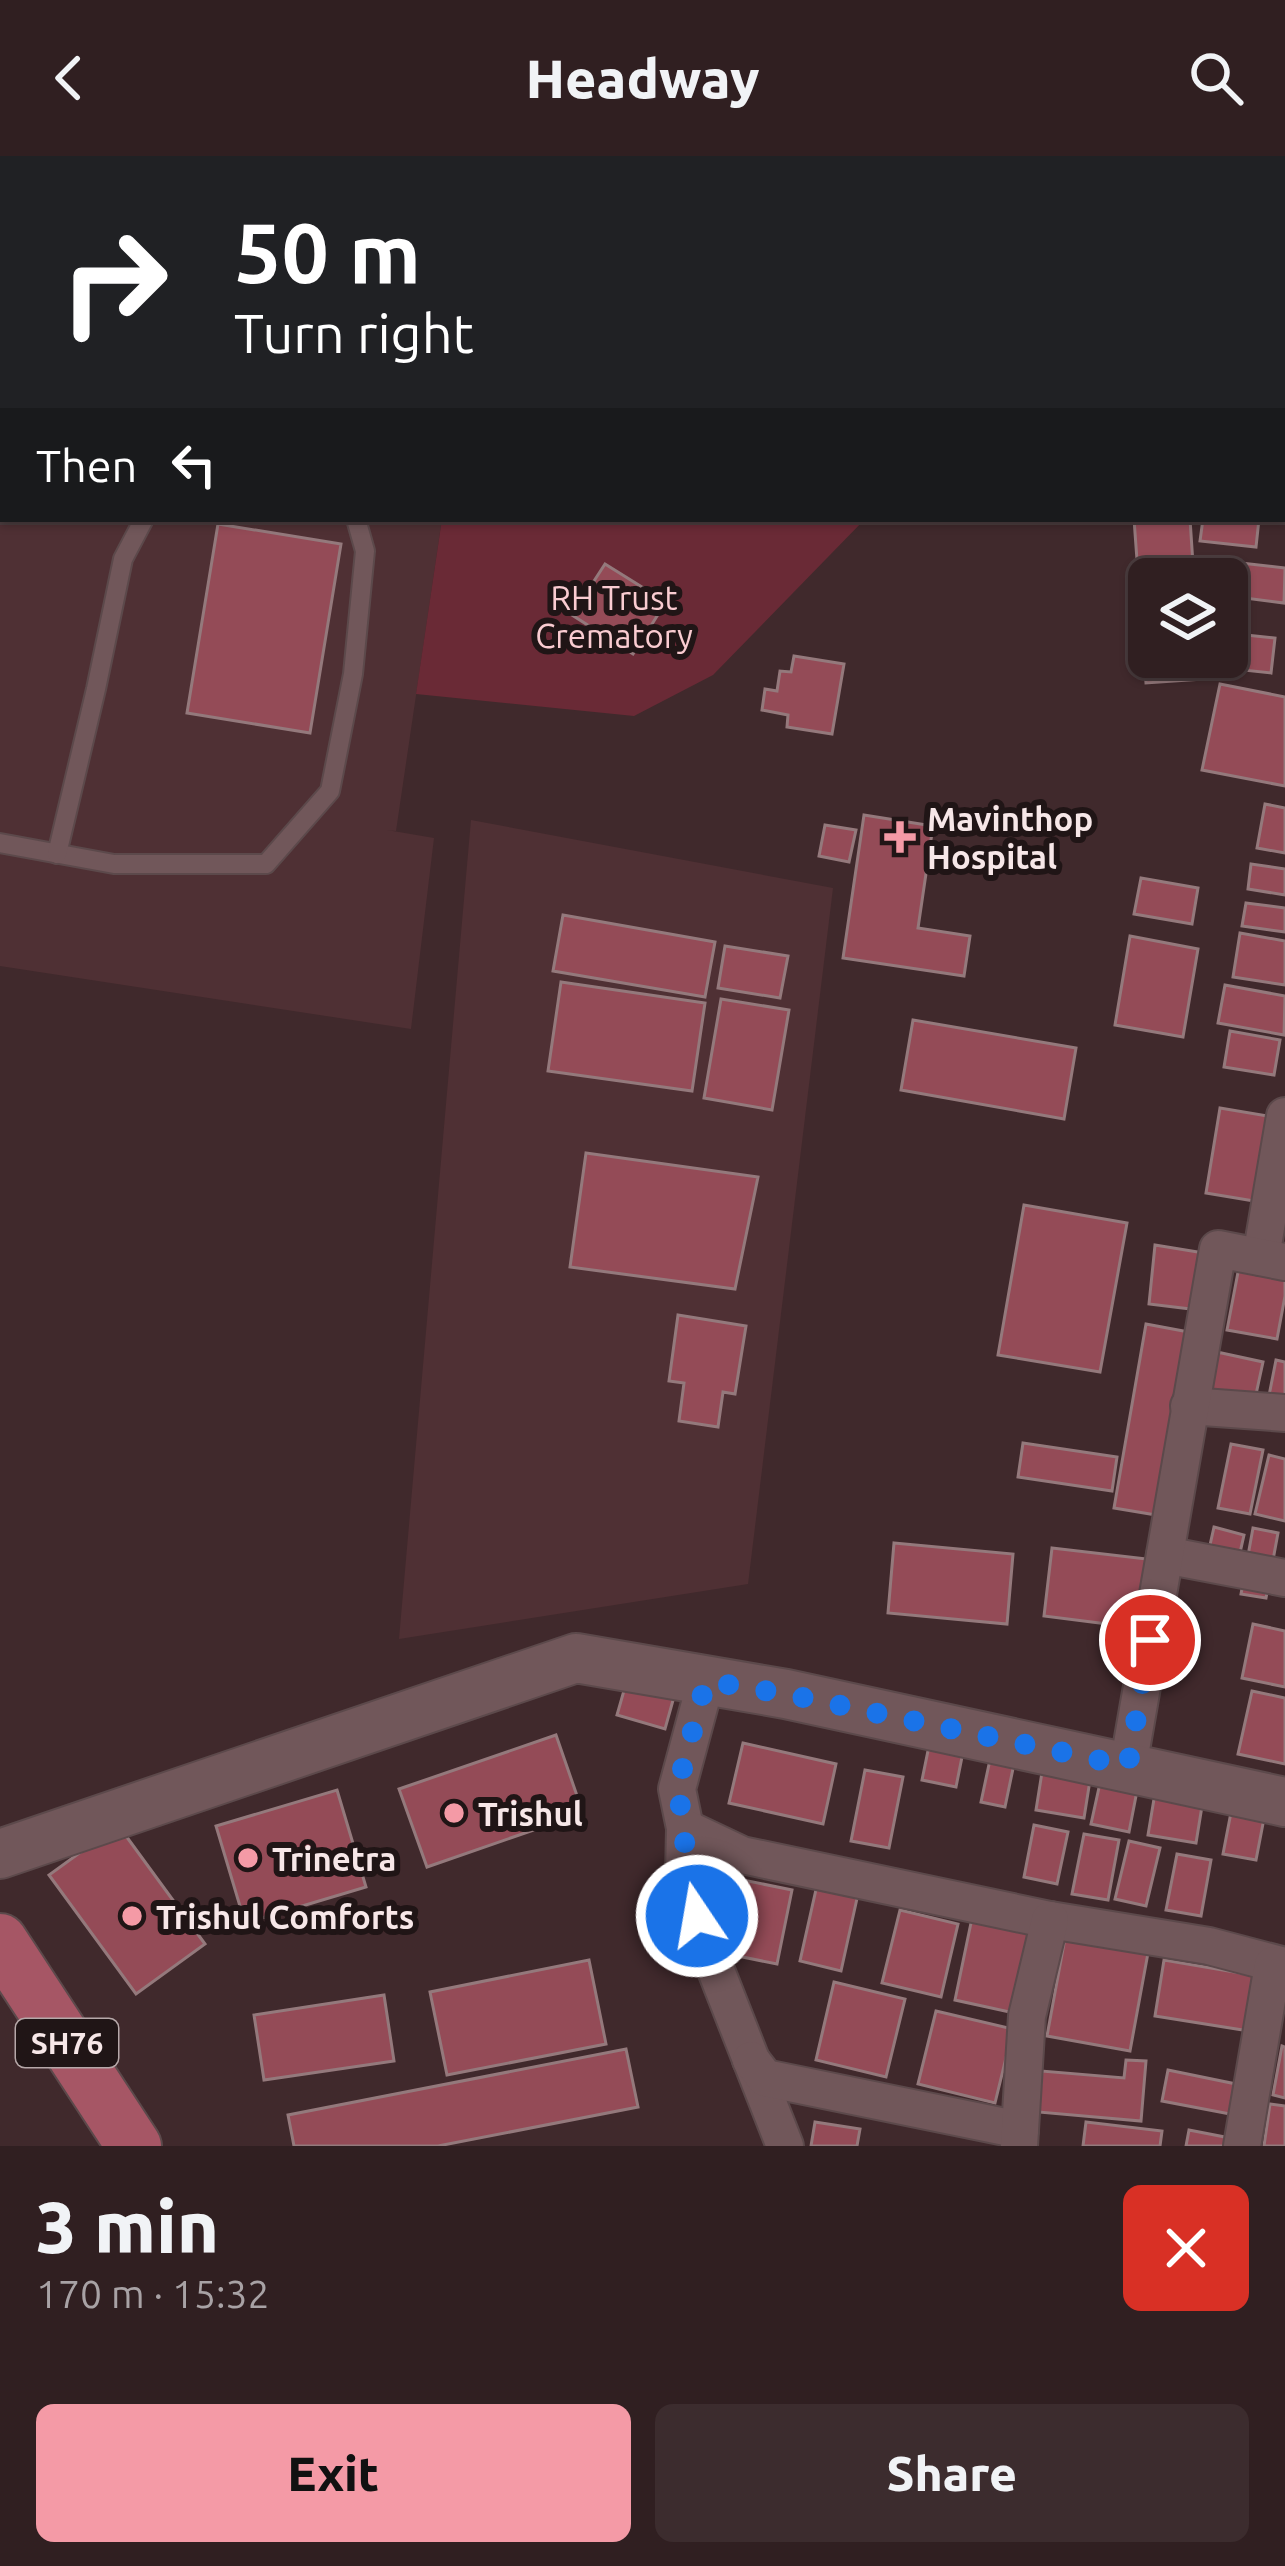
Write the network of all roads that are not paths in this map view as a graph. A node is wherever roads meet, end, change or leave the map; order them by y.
1 (143, 522) edge
2 (357, 522) edge
3 (0, 843) edge
4 (57, 854) junction
5 (1285, 1116) edge
6 (1273, 1260) edge
7 (1189, 1406) junction
8 (1285, 1414) edge
9 (1165, 1555) junction
10 (1285, 1578) edge
11 (706, 1681) junction
12 (1128, 1766) junction
13 (1285, 1802) edge
14 (685, 1828) junction
15 (0, 1854) edge
16 (1050, 1920) junction
17 (0, 1941) edge
18 (1279, 1965) edge
19 (751, 2060) junction
20 (1019, 2138) edge
21 (134, 2146) edge
22 (785, 2146) edge
23 (1242, 2146) edge

1 - 4 lane
2 - 4 lane
3 - 4 lane
5 - 6 street
6 - 7 street
7 - 8 street
7 - 9 street
9 - 10 street
9 - 12 street
11 - 12 street
11 - 14 street
11 - 15 street
12 - 13 street
14 - 16 street
14 - 19 street
16 - 18 street
16 - 20 street
17 - 21 main road, SH76
18 - 23 street
19 - 20 street
19 - 22 street

